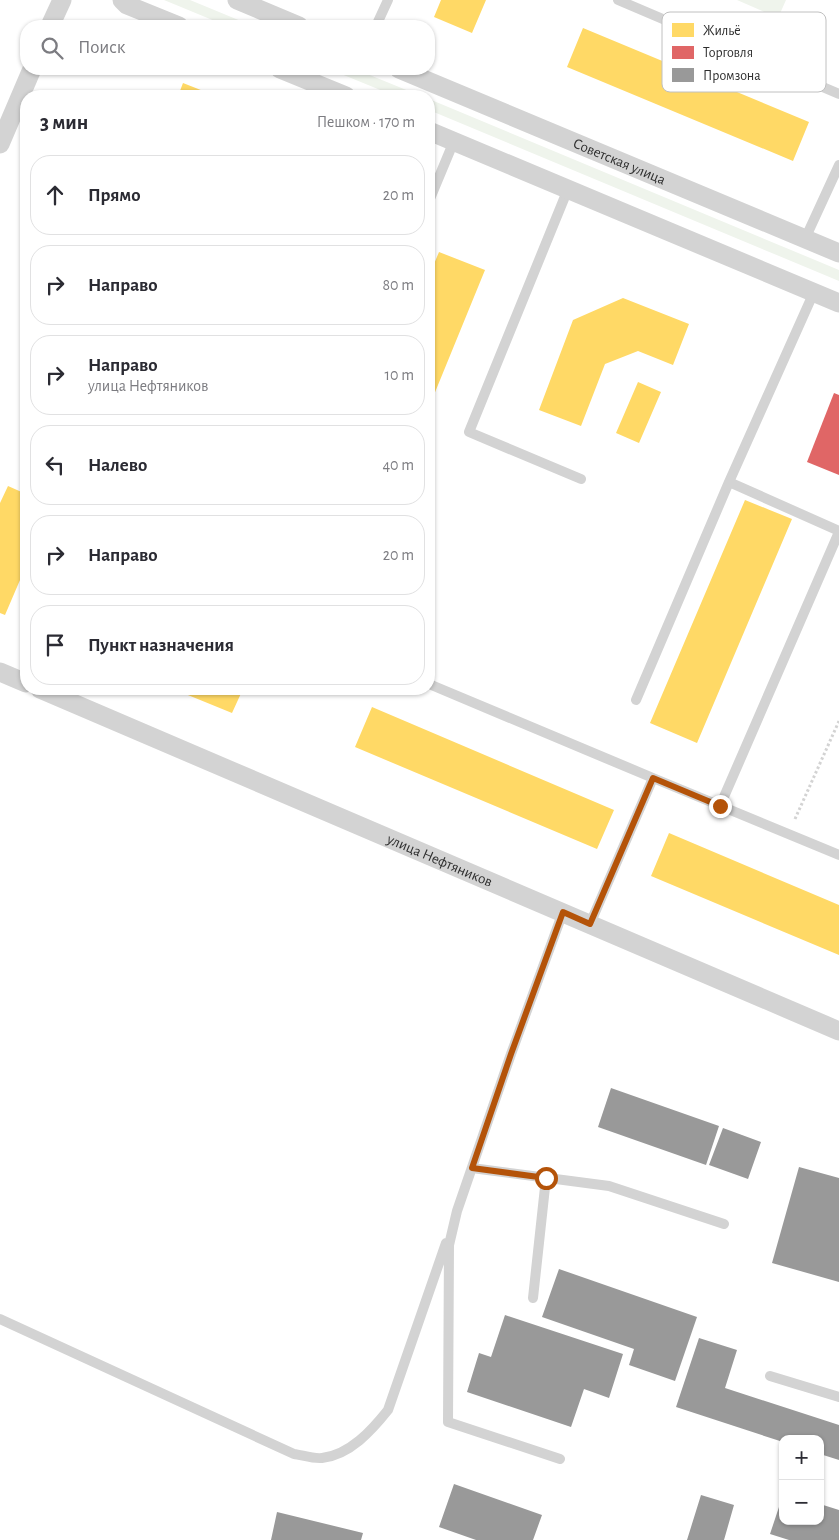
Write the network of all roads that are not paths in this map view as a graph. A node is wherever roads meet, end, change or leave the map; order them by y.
1 (62, 0) edge
2 (122, 0) edge
3 (237, 0) edge
4 (388, 0) edge
5 (618, 0) edge
6 (662, 19) edge
7 (53, 20) edge
8 (163, 20) edge
9 (285, 20) edge
10 (379, 20) edge
11 (29, 75) edge
12 (295, 75) edge
13 (413, 75) edge
14 (826, 88) edge
15 (23, 90) edge
16 (331, 90) edge
17 (839, 94) edge
18 (20, 97) edge
19 (435, 133) edge
20 (454, 141) junction
21 (0, 144) edge
22 (839, 165) edge
23 (435, 187) edge
24 (568, 189) junction
25 (805, 239) junction
26 (839, 253) edge
27 (814, 292) junction
28 (839, 303) edge
29 (581, 480) dead end
30 (729, 482) junction
31 (839, 532) edge
32 (0, 672) edge
33 (20, 680) edge
34 (435, 687) edge
35 (54, 695) edge
36 (636, 700) dead end
37 (653, 778) junction
38 (720, 806) junction
39 (839, 855) edge
40 (563, 912) junction
41 (590, 924) junction
42 (839, 1031) edge
43 (472, 1168) junction
44 (546, 1178) junction
45 (457, 1211) junction
46 (724, 1224) dead end
47 (533, 1298) dead end
48 (0, 1319) edge
49 (770, 1376) dead end
50 (839, 1397) edge
51 (560, 1459) dead end

1 - 7 street
2 - 8 street
3 - 9 street
4 - 10 lane
5 - 6 lane
11 - 15 street
12 - 16 street
13 - 25 street, Советская улица
14 - 17 lane
18 - 21 street
19 - 20 street
20 - 23 lane
20 - 24 street
22 - 25 lane
24 - 27 street
24 - 29 lane
25 - 26 street, Советская улица
27 - 28 street
27 - 30 lane
30 - 31 lane
30 - 36 lane
31 - 38 lane
32 - 33 street
34 - 37 lane
35 - 40 street, улица Нефтяников
37 - 38 lane
37 - 41 lane
38 - 39 lane
40 - 41 street, улица Нефтяников
40 - 43 lane
41 - 42 street, улица Нефтяников
43 - 44 lane
43 - 45 lane
44 - 46 lane
44 - 47 lane
45 - 48 lane
45 - 51 lane
49 - 50 lane

